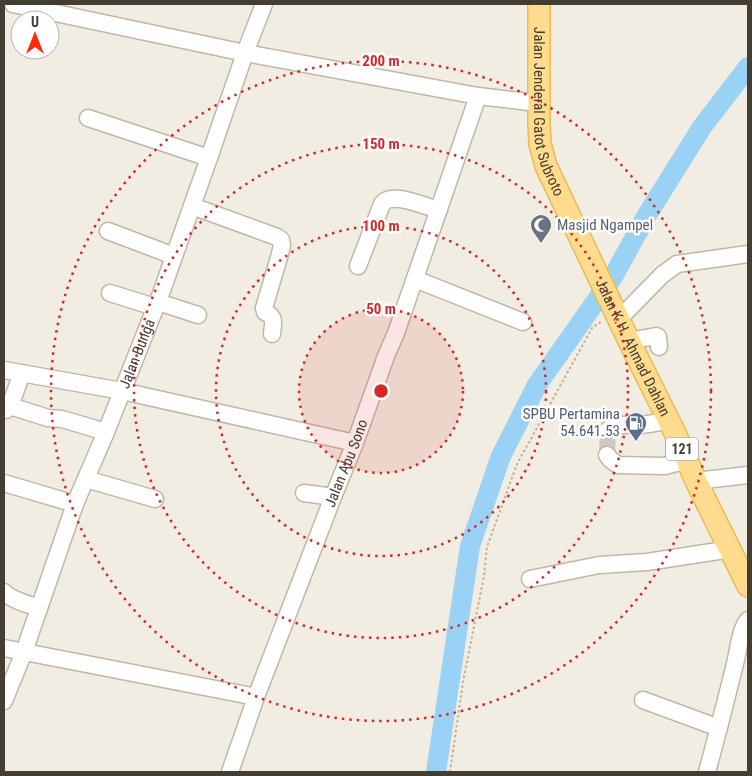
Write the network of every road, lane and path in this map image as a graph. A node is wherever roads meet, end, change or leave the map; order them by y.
1 (13, 4) edge
2 (264, 4) edge
3 (539, 4) edge
4 (245, 53) junction
5 (478, 96) junction
6 (538, 103) junction
7 (88, 118) dead end
8 (209, 158) junction
9 (192, 206) junction
10 (439, 210) junction
11 (108, 231) dead end
12 (748, 254) edge
13 (174, 256) junction
14 (358, 266) dead end
15 (596, 270) joint
16 (415, 279) junction
17 (110, 293) dead end
18 (156, 304) junction
19 (198, 315) dead end
20 (617, 315) junction
21 (522, 322) dead end
22 (272, 334) dead end
23 (629, 341) junction
24 (659, 347) dead end
25 (4, 370) edge
26 (22, 373) junction
27 (122, 391) junction
28 (7, 408) edge
29 (669, 421) junction
30 (608, 430) dead end
31 (106, 432) junction
32 (355, 444) junction
33 (607, 455) dead end
34 (687, 460) junction
35 (748, 475) edge
36 (86, 479) junction
37 (696, 481) junction
38 (4, 483) edge
39 (304, 493) dead end
40 (333, 497) junction
41 (155, 499) dead end
42 (75, 504) junction
43 (731, 549) junction
44 (530, 579) dead end
45 (748, 586) edge
46 (4, 592) edge
47 (39, 608) junction
48 (748, 620) edge
49 (4, 648) edge
50 (24, 652) junction
51 (256, 698) junction
52 (643, 700) dead end
53 (4, 701) edge
54 (719, 728) junction
55 (230, 772) edge
56 (450, 772) edge
57 (707, 772) edge

1 - 4 street
2 - 4 street, Jalan Bunga
3 - 6 main road, Jalan Jenderal Gatot Subroto / 121
4 - 5 street
4 - 8 street, Jalan Bunga
5 - 6 street
5 - 10 street, Jalan Abu Sono
6 - 15 main road, Jalan Jenderal Gatot Subroto / 121
7 - 8 street
8 - 9 street, Jalan Bunga
9 - 13 street, Jalan Bunga
9 - 22 street
10 - 14 street
10 - 16 street, Jalan Abu Sono
11 - 13 street
12 - 20 street
13 - 18 street, Jalan Bunga
15 - 20 main road, Jalan K.H. Ahmad Dahlan / 121
16 - 21 street
16 - 32 street, Jalan Abu Sono
17 - 18 street
18 - 19 street
18 - 27 street, Jalan Bunga
20 - 23 main road, Jalan K.H. Ahmad Dahlan / 121
20 - 56 path
23 - 24 street
23 - 29 main road, Jalan K.H. Ahmad Dahlan / 121
25 - 26 street
26 - 27 street
26 - 28 street
27 - 31 street, Jalan Bunga
27 - 32 street
28 - 31 street
29 - 30 street
29 - 34 main road, Jalan K.H. Ahmad Dahlan / 121
31 - 36 street, Jalan Bunga
32 - 40 street, Jalan Abu Sono
33 - 34 street
34 - 37 main road, Jalan K.H. Ahmad Dahlan / 121
35 - 37 street
36 - 41 street
36 - 42 street, Jalan Bunga
37 - 43 main road, Jalan K.H. Ahmad Dahlan / 121
38 - 42 street
39 - 40 street
40 - 51 street, Jalan Abu Sono
42 - 47 street, Jalan Bunga
43 - 44 street
43 - 45 main road, Jalan K.H. Ahmad Dahlan / 121
46 - 47 street
47 - 50 street, Jalan Bunga
48 - 54 street
49 - 50 street
50 - 51 street
50 - 53 street, Jalan Bunga
51 - 55 street, Jalan Abu Sono
52 - 54 street
54 - 57 street

